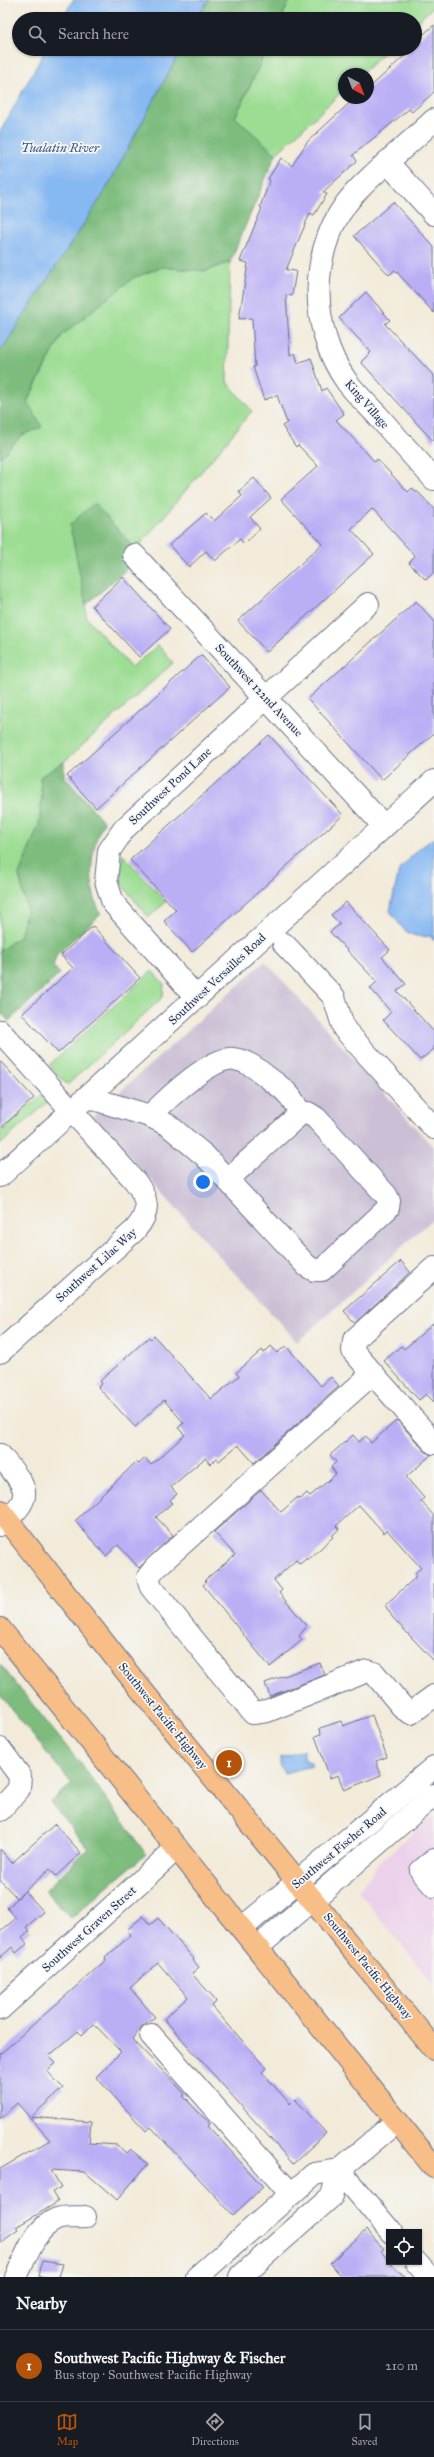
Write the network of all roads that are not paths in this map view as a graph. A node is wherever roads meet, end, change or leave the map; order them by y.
1 (434, 120) edge
2 (388, 163) junction
3 (434, 214) edge
4 (434, 479) edge
5 (134, 555) dead end
6 (368, 604) dead end
7 (266, 697) junction
8 (434, 781) edge
9 (383, 826) junction
10 (284, 944) dead end
11 (197, 998) junction
12 (0, 1031) edge
13 (80, 1104) junction
14 (300, 1114) junction
15 (150, 1116) junction
16 (434, 1128) edge
17 (0, 1176) edge
18 (227, 1180) junction
19 (434, 1268) edge
20 (0, 1352) edge
21 (372, 1374) junction
22 (434, 1443) edge
23 (0, 1455) edge
24 (2, 1519) edge
25 (0, 1630) edge
26 (434, 1696) edge
27 (0, 1749) edge
28 (434, 1767) edge
29 (434, 1795) edge
30 (0, 1810) edge
31 (178, 1848) junction
32 (433, 1863) edge
33 (300, 1882) junction
34 (434, 1886) edge
35 (314, 1899) junction
36 (242, 1928) junction
37 (258, 1947) junction
38 (0, 2009) edge
39 (151, 2035) dead end
40 (434, 2049) edge
41 (396, 2121) junction
42 (434, 2167) edge
43 (339, 2170) junction
44 (291, 2194) junction
45 (85, 2217) dead end
46 (388, 2229) edge
47 (419, 2265) edge
48 (220, 2270) edge
49 (16, 2277) edge
50 (197, 2277) edge
51 (240, 2277) edge
52 (429, 2277) edge

1 - 2 street, King Village
2 - 3 street
2 - 4 street, King Village
5 - 7 street, Southwest 122nd Avenue
6 - 7 street, Southwest Pond Lane
7 - 9 street, Southwest 122nd Avenue
7 - 11 street, Southwest Pond Lane
8 - 9 street, Southwest Versailles Road
9 - 11 street, Southwest Versailles Road
10 - 16 street
11 - 13 street, Southwest Versailles Road
12 - 13 street, Southwest Lilac Way
13 - 15 street
13 - 17 street, Southwest Versailles Road
13 - 20 street, Southwest Lilac Way
14 - 15 street
14 - 18 street
14 - 18 street
15 - 18 street
19 - 21 street
21 - 22 street
21 - 26 street
23 - 24 street
24 - 33 highway, Southwest Pacific Highway
25 - 31 highway
27 - 30 street
28 - 33 street, Southwest Fischer Road
29 - 35 street, Southwest Fischer Road
31 - 36 highway
31 - 38 street, Southwest Graven Street
32 - 34 street
33 - 35 highway, Southwest Pacific Highway
33 - 36 street, Southwest Fischer Road
35 - 37 street, Southwest Fischer Road
35 - 40 highway, Southwest Pacific Highway
36 - 37 highway
37 - 41 highway
39 - 44 street
41 - 42 highway
41 - 43 street
43 - 44 street
43 - 46 street
43 - 51 street
44 - 48 street
45 - 49 street
47 - 52 street
48 - 50 street

